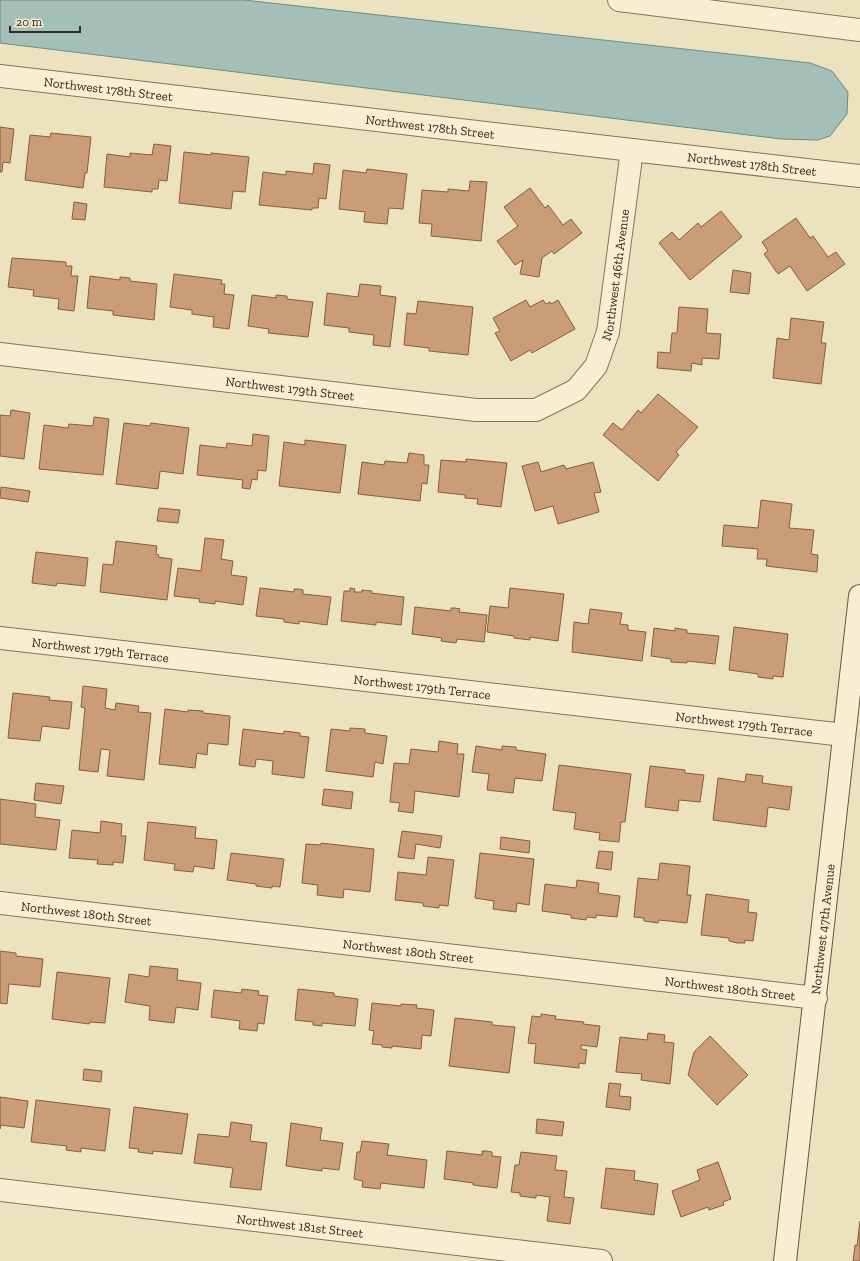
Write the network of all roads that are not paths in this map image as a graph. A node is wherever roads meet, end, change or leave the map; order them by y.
1 (620, 0) edge
2 (860, 30) edge
3 (0, 76) edge
4 (632, 150) junction
5 (860, 176) edge
6 (0, 354) edge
7 (576, 390) joint
8 (860, 596) edge
9 (0, 638) edge
10 (844, 735) junction
11 (0, 903) edge
12 (816, 998) junction
13 (0, 1190) edge
14 (601, 1261) edge
15 (785, 1261) edge

1 - 2 street
3 - 4 street, Northwest 178th Street
4 - 5 street, Northwest 178th Street
4 - 7 street, Northwest 46th Avenue
6 - 7 street, Northwest 179th Street
8 - 10 street, Northwest 47th Avenue
9 - 10 street, Northwest 179th Terrace
10 - 12 street, Northwest 47th Avenue
11 - 12 street, Northwest 180th Street
12 - 15 street, Northwest 47th Avenue
13 - 14 street, Northwest 181st Street

